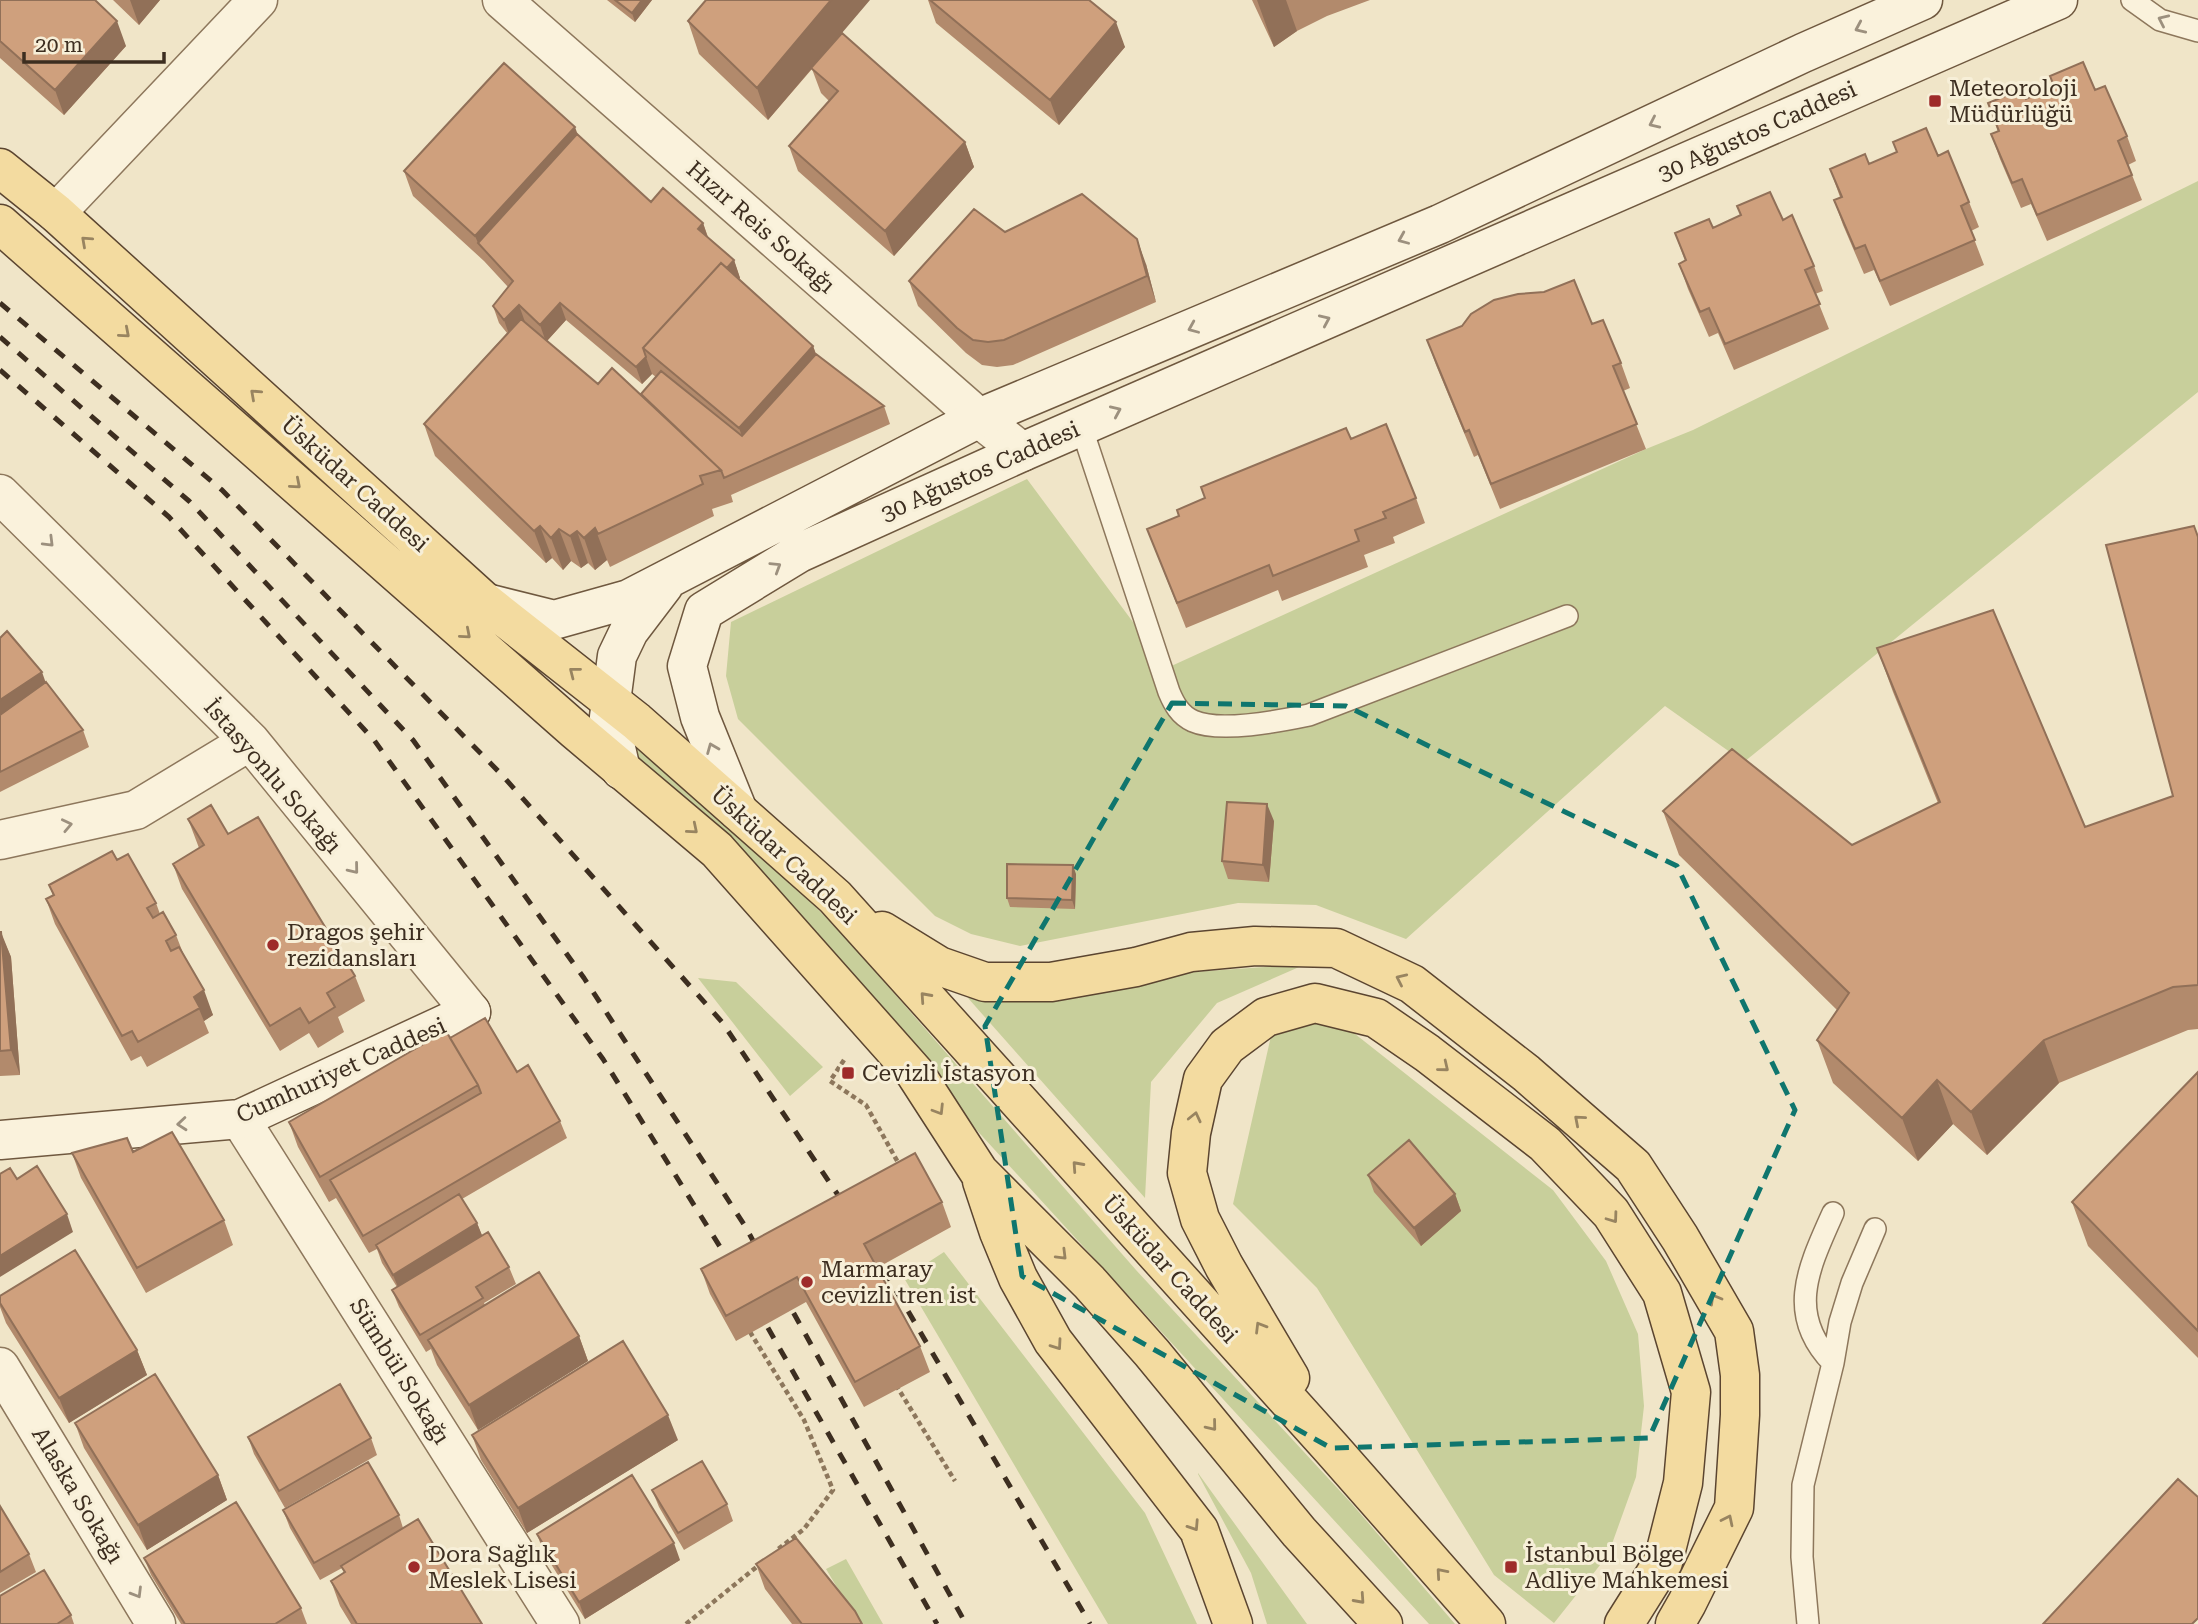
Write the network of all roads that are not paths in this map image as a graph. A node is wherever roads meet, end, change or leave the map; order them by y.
1 (258, 0) edge
2 (502, 0) edge
3 (1923, 0) edge
4 (2058, 0) edge
5 (2132, 0) edge
6 (2198, 31) edge
7 (0, 168) edge
8 (56, 214) junction
9 (1440, 223) junction
10 (0, 224) edge
11 (1457, 262) junction
12 (979, 418) junction
13 (1081, 426) junction
14 (1021, 452) junction
15 (1, 497) edge
16 (670, 578) junction
17 (486, 603) junction
18 (1567, 616) dead end
19 (610, 701) junction
20 (250, 741) junction
21 (621, 770) junction
22 (738, 811) junction
23 (0, 840) edge
24 (835, 897) junction
25 (471, 1012) joint
26 (240, 1119) junction
27 (0, 1140) edge
28 (979, 1172) junction
29 (1833, 1213) dead end
30 (1875, 1229) dead end
31 (1833, 1363) junction
32 (0, 1367) edge
33 (1332, 1449) junction
34 (1232, 1618) edge
35 (156, 1624) edge
36 (560, 1624) edge
37 (1383, 1624) edge
38 (1486, 1624) edge
39 (1624, 1624) edge
40 (1675, 1624) edge
41 (1808, 1624) edge

1 - 8 street
2 - 12 street, Hızır Reis Sokağı
3 -> 9 street, 30 Ağustos Caddesi
4 - 11 street, 30 Ağustos Caddesi
6 -> 5 lane
7 - 8 main road, Üsküdar Caddesi
17 -> 8 main road, Üsküdar Caddesi
9 - 11 street
9 -> 12 street, 30 Ağustos Caddesi
10 -> 21 main road, Üsküdar Caddesi
13 -> 11 street, 30 Ağustos Caddesi
12 - 14 street, Hızır Reis Sokağı
12 - 16 street, 30 Ağustos Caddesi
13 - 14 street, 30 Ağustos Caddesi
13 - 18 lane
22 -> 14 street, 30 Ağustos Caddesi
15 -> 20 street, İstasyonlu Sokağı
16 - 17 street, 30 Ağustos Caddesi
16 - 19 street, 30 Ağustos Caddesi
19 -> 17 main road, Üsküdar Caddesi
19 - 21 street, 30 Ağustos Caddesi
19 - 22 main road, Üsküdar Caddesi
23 -> 20 street
20 -> 25 street, İstasyonlu Sokağı
21 -> 28 main road, Üsküdar Caddesi
22 - 24 main road, Üsküdar Caddesi
33 -> 24 main road, Üsküdar Caddesi
40 -> 24 main road
25 - 26 street, Cumhuriyet Caddesi
26 -> 27 street, Cumhuriyet Caddesi
26 - 36 street, Sümbül Sokağı
28 -> 34 main road
28 -> 37 main road, Üsküdar Caddesi
29 - 31 lane
30 - 31 lane
31 - 41 lane
32 -> 35 street, Alaska Sokağı
38 -> 33 main road, Üsküdar Caddesi
33 -> 39 main road

